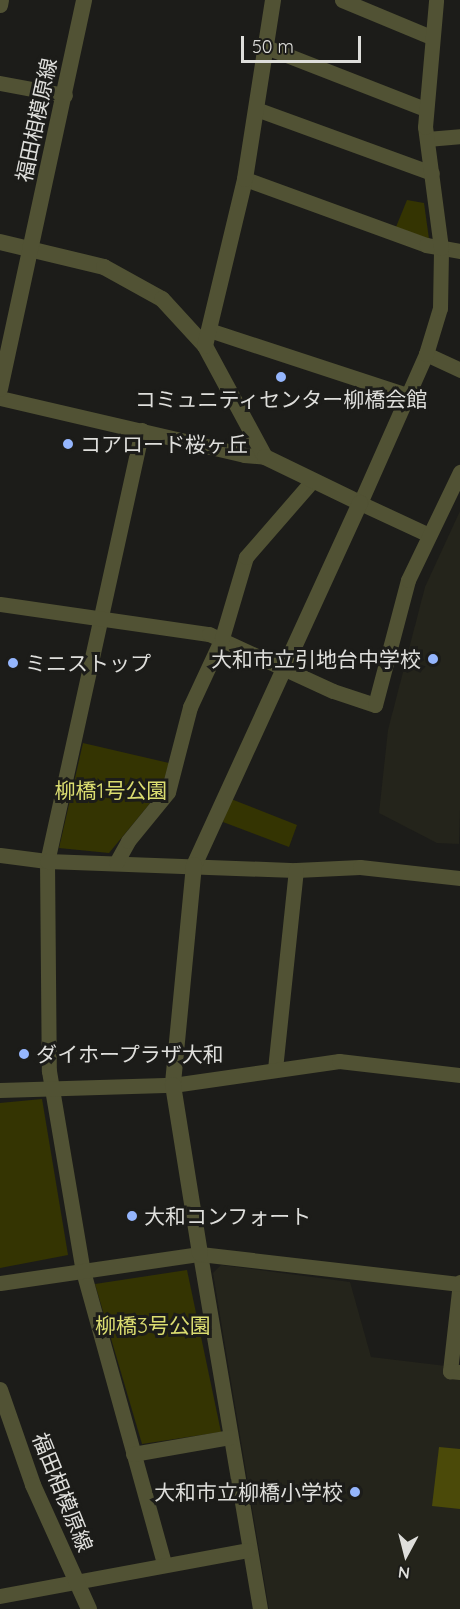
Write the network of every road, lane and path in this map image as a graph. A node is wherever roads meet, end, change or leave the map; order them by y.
1 (1, 0) edge
2 (84, 0) edge
3 (273, 0) edge
4 (342, 0) edge
5 (436, 0) edge
6 (0, 5) edge
7 (431, 37) junction
8 (266, 47) junction
9 (0, 83) edge
10 (65, 95) junction
11 (256, 109) junction
12 (425, 109) junction
13 (460, 135) edge
14 (427, 139) junction
15 (432, 173) junction
16 (245, 179) junction
17 (0, 242) edge
18 (441, 248) junction
19 (31, 249) junction
20 (460, 251) edge
21 (207, 338) junction
22 (426, 354) junction
23 (460, 370) edge
24 (0, 389) edge
25 (407, 395) junction
26 (0, 398) edge
27 (142, 430) junction
28 (265, 457) junction
29 (460, 472) edge
30 (312, 481) junction
31 (360, 503) junction
32 (429, 535) junction
33 (0, 604) edge
34 (100, 619) junction
35 (222, 638) junction
36 (284, 669) junction
37 (0, 855) edge
38 (47, 861) junction
39 (116, 863) junction
40 (194, 865) junction
41 (296, 870) junction
42 (460, 878) edge
43 (276, 1069) junction
44 (460, 1075) edge
45 (173, 1085) junction
46 (51, 1088) junction
47 (0, 1090) edge
48 (200, 1254) junction
49 (83, 1271) junction
50 (0, 1283) edge
51 (460, 1284) edge
52 (460, 1372) edge
53 (0, 1390) edge
54 (230, 1437) junction
55 (133, 1454) junction
56 (249, 1550) junction
57 (164, 1564) junction
58 (74, 1581) junction
59 (0, 1596) edge
60 (88, 1609) edge
61 (260, 1609) edge

1 - 6 street
2 - 10 street, 福田相模原線
3 - 8 street
4 - 7 street
5 - 7 street
7 - 12 street
8 - 11 street
8 - 12 street
9 - 10 street
10 - 19 street, 福田相模原線
11 - 15 street
11 - 16 street
12 - 14 street
13 - 14 street
14 - 15 street
15 - 18 street
16 - 18 street
16 - 21 street
17 - 19 street
18 - 20 street
18 - 22 street
19 - 21 street
19 - 24 street, 福田相模原線
21 - 25 street
21 - 28 street
22 - 23 street
22 - 25 street
25 - 31 street
26 - 27 street
27 - 28 street
27 - 34 street
28 - 30 street
29 - 32 street
30 - 31 street
30 - 35 street
31 - 32 street
31 - 36 street
32 - 36 street
33 - 34 street
34 - 35 street
34 - 38 street
35 - 36 street
35 - 39 street
36 - 40 street
37 - 38 street
38 - 39 street
38 - 46 street
39 - 40 street
40 - 41 street
40 - 45 street
41 - 42 street
41 - 43 street
43 - 44 street
43 - 45 street
45 - 46 street
45 - 48 street
46 - 47 street
46 - 49 street
48 - 49 street
48 - 51 street
48 - 54 street
49 - 50 street
49 - 55 street
51 - 52 street
53 - 58 street, 福田相模原線
54 - 55 street
54 - 56 street
55 - 57 street
56 - 57 street
56 - 61 street
57 - 58 street
58 - 59 street
58 - 60 street, 福田相模原線

